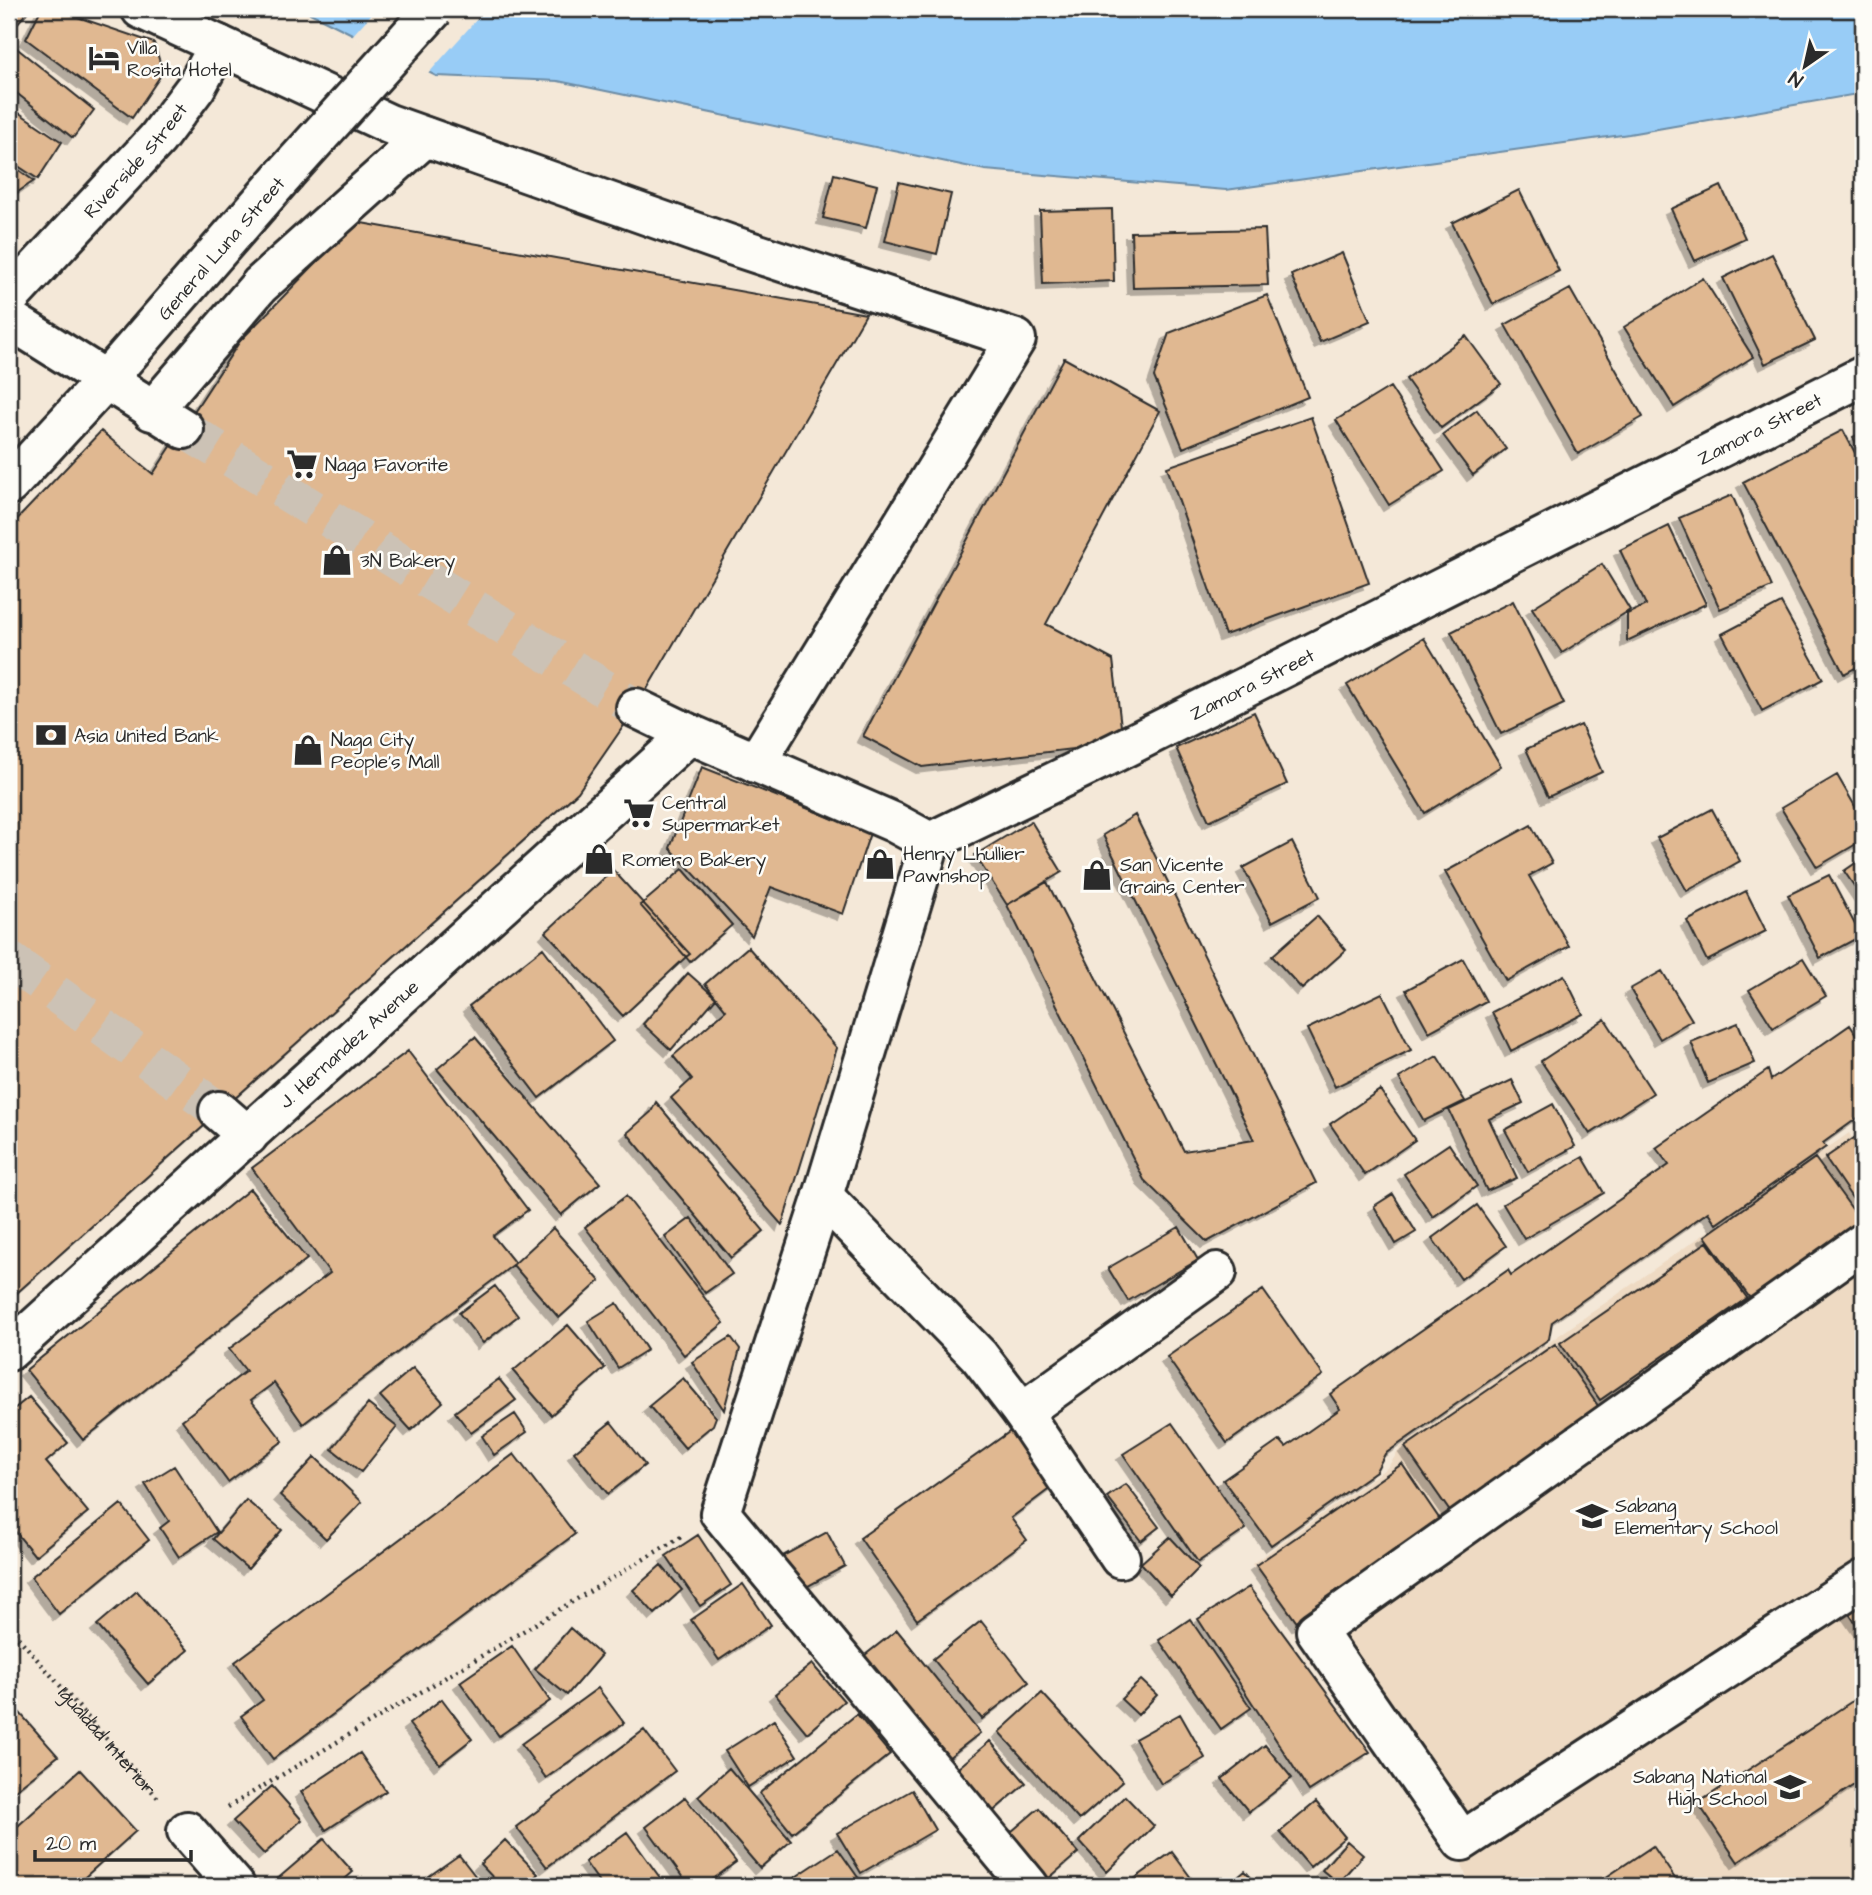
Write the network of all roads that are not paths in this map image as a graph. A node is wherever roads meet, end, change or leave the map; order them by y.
1 (141, 9) edge
2 (434, 9) edge
3 (219, 45) junction
4 (425, 137) junction
5 (9, 298) edge
6 (9, 319) edge
7 (1863, 376) edge
8 (104, 381) junction
9 (9, 485) edge
10 (636, 708) tunnel mouth
11 (690, 734) junction
12 (756, 763) junction
13 (930, 842) junction
14 (219, 1111) tunnel mouth
15 (248, 1136) junction
16 (823, 1196) junction
17 (1863, 1243) edge
18 (1217, 1272) dead end
19 (9, 1351) edge
20 (1022, 1412) junction
21 (1120, 1558) dead end
22 (1863, 1580) edge
23 (187, 1831) road end
24 (234, 1886) edge
25 (1029, 1886) edge

1 - 3 street
2 - 8 street, General Luna Street, bridge
3 - 4 street
3 - 5 street, Riverside Street
4 - 8 street
4 - 12 street
6 - 8 street
7 - 13 street, Zamora Street
8 - 9 street, General Luna Street
10 - 11 street
11 - 12 street
11 - 15 street, J. Hernandez Avenue
12 - 13 street
13 - 16 street
14 - 15 street
15 - 19 street, J. Hernandez Avenue
16 - 20 street
16 - 25 street
17 - 22 street
18 - 20 street
20 - 21 street
23 - 24 street

